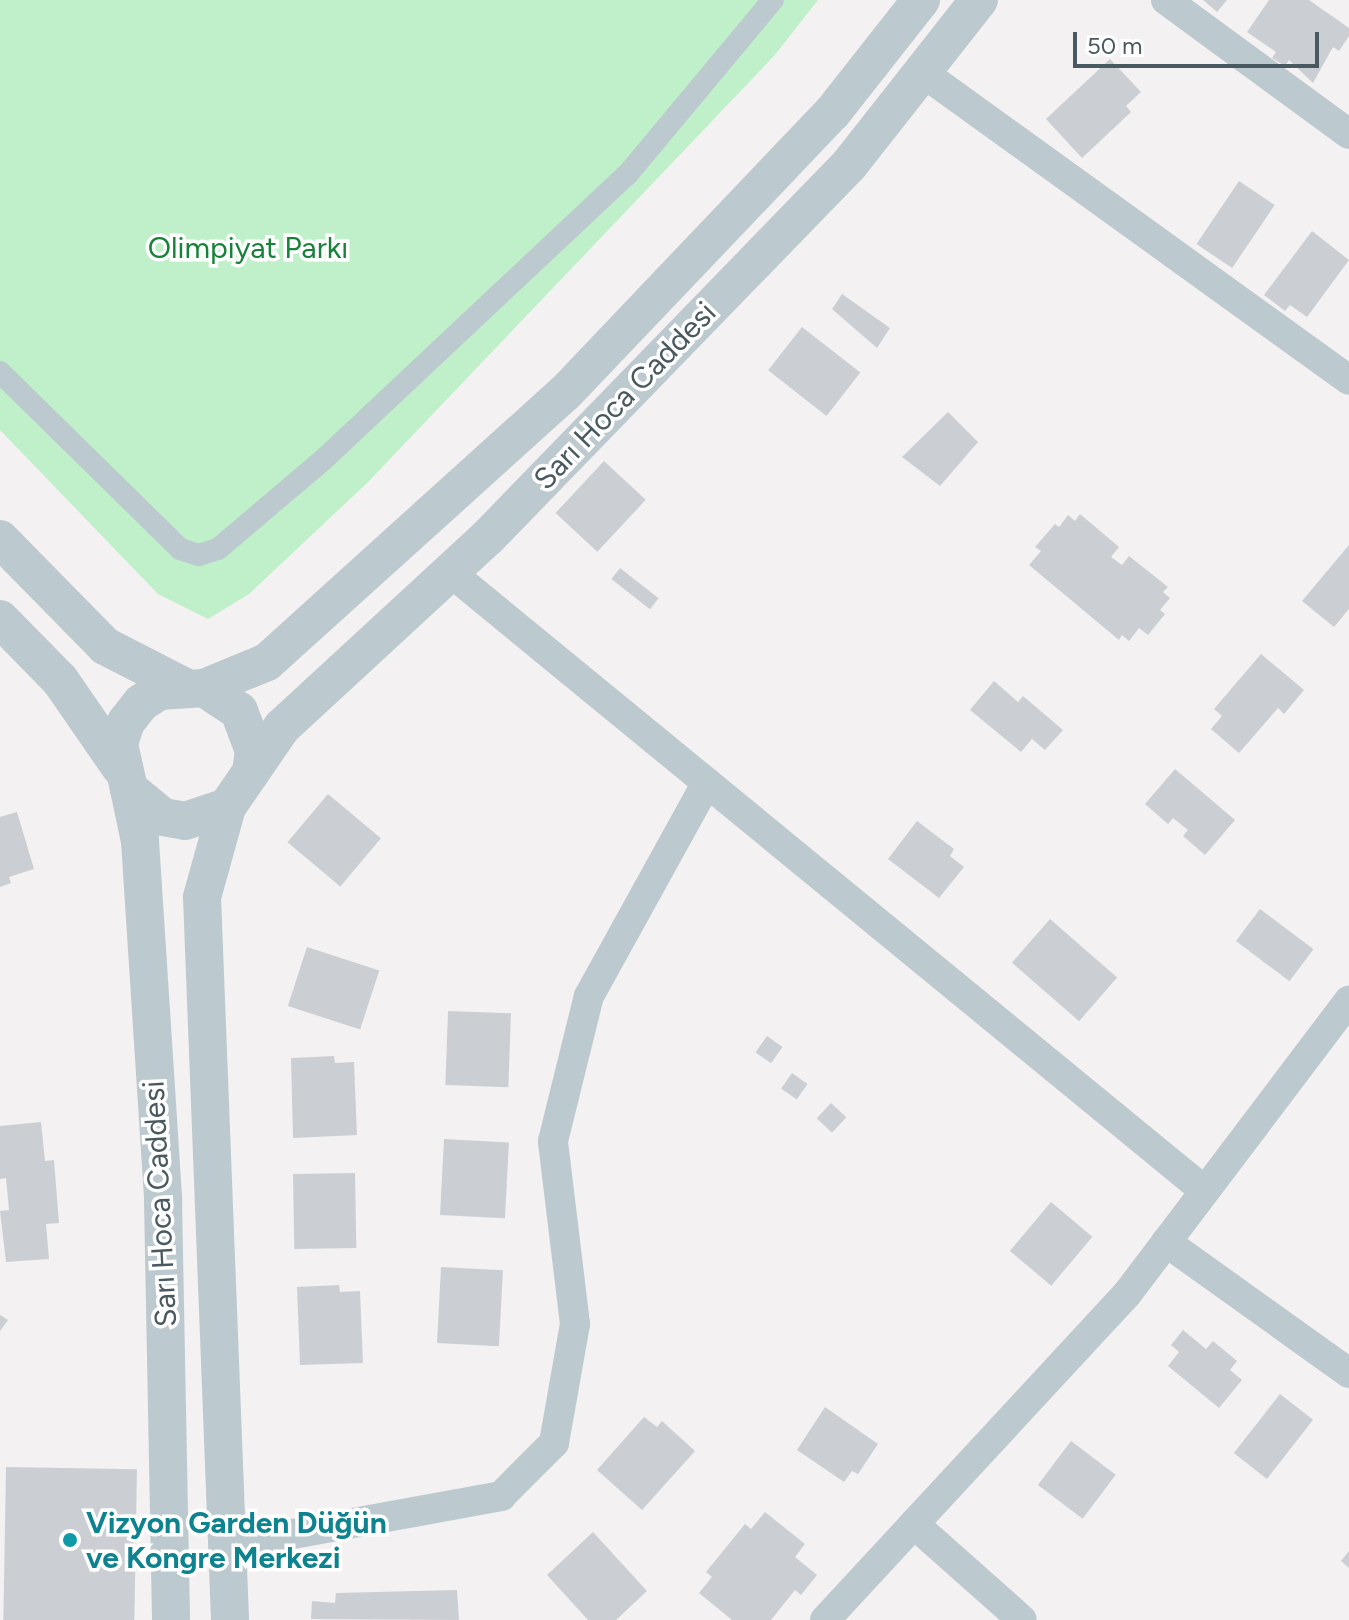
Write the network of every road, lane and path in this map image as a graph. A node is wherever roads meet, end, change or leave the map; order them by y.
1 (921, 0) edge
2 (979, 0) edge
3 (1166, 0) edge
4 (769, 2) edge
5 (922, 72) junction
6 (1349, 134) edge
7 (0, 372) edge
8 (1349, 380) edge
9 (0, 539) edge
10 (450, 572) junction
11 (0, 619) edge
12 (193, 687) junction
13 (251, 772) junction
14 (124, 778) junction
15 (707, 782) junction
16 (227, 807) junction
17 (1349, 1000) edge
18 (1205, 1191) junction
19 (1166, 1242) junction
20 (1349, 1373) edge
21 (914, 1524) junction
22 (227, 1546) junction
23 (171, 1620) edge
24 (230, 1620) edge
25 (825, 1620) edge
26 (1022, 1620) edge

1 - 12 street, Sarı Hoca Caddesi
2 - 5 street, Sarı Hoca Caddesi
3 - 6 street
4 - 7 street
5 - 8 street
5 - 10 street, Sarı Hoca Caddesi
9 - 12 street
10 - 13 street, Sarı Hoca Caddesi
10 - 15 street
11 - 14 street
12 - 13 street
12 - 14 street
13 - 16 street
14 - 16 street
14 - 23 street, Sarı Hoca Caddesi
15 - 18 street
15 - 22 street
16 - 22 street, Sarı Hoca Caddesi
17 - 18 street
18 - 19 street
19 - 20 street
19 - 21 street
21 - 25 street
21 - 26 street
22 - 24 street, Sarı Hoca Caddesi

